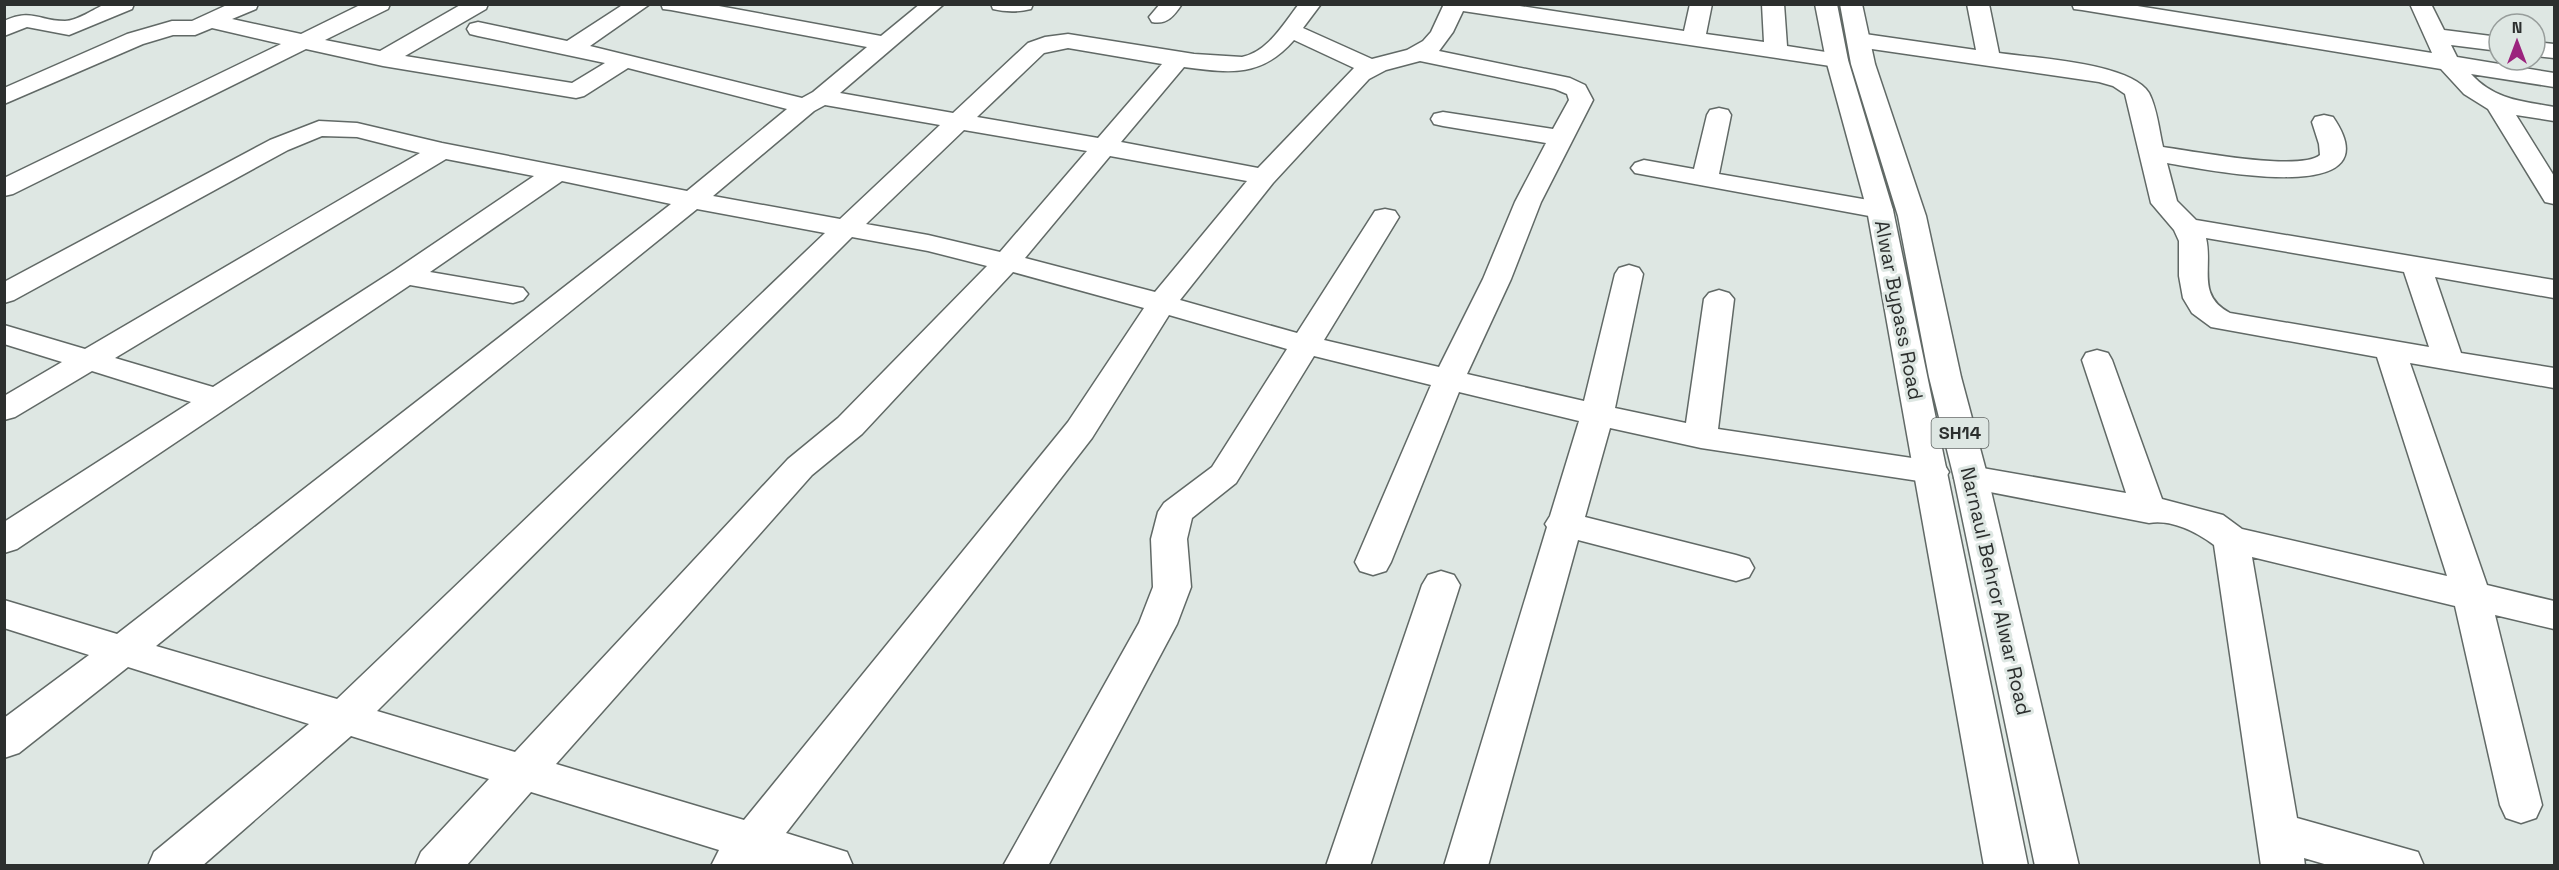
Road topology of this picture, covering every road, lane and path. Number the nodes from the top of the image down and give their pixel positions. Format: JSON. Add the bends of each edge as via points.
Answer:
{"nodes":[{"id":1,"x":124,"y":4,"type":"edge"},
{"id":2,"x":248,"y":4,"type":"edge"},
{"id":3,"x":380,"y":4,"type":"edge"},
{"id":4,"x":478,"y":4,"type":"edge"},
{"id":5,"x":640,"y":4,"type":"edge"},
{"id":6,"x":671,"y":4,"type":"edge"},
{"id":7,"x":934,"y":4,"type":"edge"},
{"id":8,"x":1001,"y":4,"type":"edge"},
{"id":9,"x":1023,"y":4,"type":"edge"},
{"id":10,"x":1311,"y":4,"type":"edge"},
{"id":11,"x":1455,"y":4,"type":"edge"},
{"id":12,"x":1460,"y":4,"type":"edge"},
{"id":13,"x":1701,"y":4,"type":"edge"},
{"id":14,"x":1773,"y":4,"type":"edge"},
{"id":15,"x":1826,"y":4,"type":"edge"},
{"id":16,"x":1851,"y":4,"type":"edge"},
{"id":17,"x":1978,"y":4,"type":"edge"},
{"id":18,"x":2082,"y":4,"type":"edge"},
{"id":19,"x":2420,"y":4,"type":"edge"},
{"id":20,"x":1550,"y":11,"type":"edge"},
{"id":21,"x":210,"y":21,"type":"junction"},
{"id":22,"x":478,"y":28,"type":"dead end"},
{"id":23,"x":4,"y":29,"type":"edge"},
{"id":24,"x":1289,"y":30,"type":"junction"},
{"id":25,"x":2434,"y":36,"type":"junction"},
{"id":26,"x":1693,"y":40,"type":"junction"},
{"id":27,"x":305,"y":43,"type":"junction"},
{"id":28,"x":2487,"y":43,"type":"edge"},
{"id":29,"x":885,"y":44,"type":"junction"},
{"id":30,"x":571,"y":48,"type":"junction"},
{"id":31,"x":1847,"y":50,"type":"junction"},
{"id":32,"x":1776,"y":52,"type":"junction"},
{"id":33,"x":1419,"y":54,"type":"junction"},
{"id":34,"x":1179,"y":58,"type":"junction"},
{"id":35,"x":1989,"y":58,"type":"junction"},
{"id":36,"x":382,"y":59,"type":"junction"},
{"id":37,"x":625,"y":60,"type":"junction"},
{"id":38,"x":2448,"y":63,"type":"junction"},
{"id":39,"x":1370,"y":67,"type":"junction"},
{"id":40,"x":2554,"y":80,"type":"edge"},
{"id":41,"x":4,"y":97,"type":"edge"},
{"id":42,"x":813,"y":101,"type":"junction"},
{"id":43,"x":2497,"y":104,"type":"junction"},
{"id":44,"x":2554,"y":114,"type":"edge"},
{"id":45,"x":1719,"y":115,"type":"dead end"},
{"id":46,"x":1443,"y":119,"type":"dead end"},
{"id":47,"x":958,"y":121,"type":"junction"},
{"id":48,"x":2324,"y":122,"type":"dead end"},
{"id":49,"x":1562,"y":138,"type":"junction"},
{"id":50,"x":1105,"y":147,"type":"junction"},
{"id":51,"x":442,"y":151,"type":"junction"},
{"id":52,"x":2153,"y":153,"type":"junction"},
{"id":53,"x":1644,"y":168,"type":"dead end"},
{"id":54,"x":557,"y":172,"type":"junction"},
{"id":55,"x":1264,"y":177,"type":"junction"},
{"id":56,"x":1705,"y":179,"type":"junction"},
{"id":57,"x":4,"y":188,"type":"edge"},
{"id":58,"x":2554,"y":196,"type":"edge"},
{"id":59,"x":692,"y":200,"type":"junction"},
{"id":60,"x":1880,"y":210,"type":"junction"},
{"id":61,"x":1384,"y":217,"type":"dead end"},
{"id":62,"x":847,"y":227,"type":"junction"},
{"id":63,"x":2187,"y":227,"type":"junction"},
{"id":64,"x":1008,"y":261,"type":"junction"},
{"id":65,"x":2416,"y":265,"type":"junction"},
{"id":66,"x":1629,"y":274,"type":"dead end"},
{"id":67,"x":405,"y":276,"type":"junction"},
{"id":68,"x":2554,"y":289,"type":"edge"},
{"id":69,"x":4,"y":294,"type":"edge"},
{"id":70,"x":513,"y":294,"type":"dead end"},
{"id":71,"x":1719,"y":299,"type":"dead end"},
{"id":72,"x":1161,"y":304,"type":"junction"},
{"id":73,"x":4,"y":334,"type":"edge"},
{"id":74,"x":1306,"y":345,"type":"junction"},
{"id":75,"x":2390,"y":350,"type":"junction"},
{"id":76,"x":90,"y":360,"type":"junction"},
{"id":77,"x":2097,"y":360,"type":"dead end"},
{"id":78,"x":2450,"y":361,"type":"junction"},
{"id":79,"x":2554,"y":378,"type":"edge"},
{"id":80,"x":1448,"y":381,"type":"junction"},
{"id":81,"x":217,"y":399,"type":"junction"},
{"id":82,"x":4,"y":410,"type":"edge"},
{"id":83,"x":1597,"y":415,"type":"junction"},
{"id":84,"x":1701,"y":437,"type":"junction"},
{"id":85,"x":1932,"y":472,"type":"junction"},
{"id":86,"x":1971,"y":478,"type":"junction"},
{"id":87,"x":2149,"y":511,"type":"junction"},
{"id":88,"x":1563,"y":524,"type":"junction"},
{"id":89,"x":2231,"y":539,"type":"junction"},
{"id":90,"x":4,"y":540,"type":"edge"},
{"id":91,"x":1373,"y":562,"type":"dead end"},
{"id":92,"x":1736,"y":567,"type":"dead end"},
{"id":93,"x":1441,"y":585,"type":"dead end"},
{"id":94,"x":2472,"y":597,"type":"junction"},
{"id":95,"x":4,"y":614,"type":"edge"},
{"id":96,"x":2554,"y":615,"type":"edge"},
{"id":97,"x":122,"y":651,"type":"junction"},
{"id":98,"x":343,"y":719,"type":"junction"},
{"id":99,"x":4,"y":741,"type":"edge"},
{"id":100,"x":523,"y":771,"type":"junction"},
{"id":101,"x":2521,"y":805,"type":"dead end"},
{"id":102,"x":2280,"y":848,"type":"edge"},
{"id":103,"x":742,"y":853,"type":"edge"},
{"id":104,"x":170,"y":866,"type":"edge"},
{"id":105,"x":437,"y":866,"type":"edge"},
{"id":106,"x":831,"y":866,"type":"edge"},
{"id":107,"x":1025,"y":866,"type":"edge"},
{"id":108,"x":1348,"y":866,"type":"edge"},
{"id":109,"x":1466,"y":866,"type":"edge"},
{"id":110,"x":2006,"y":866,"type":"edge"},
{"id":111,"x":2057,"y":866,"type":"edge"},
{"id":112,"x":2403,"y":866,"type":"edge"}],
"edges":[{"from":1,"to":23,"type":"street","via":[[69,28],[24,20]]},
{"from":2,"to":21,"type":"street"},
{"from":3,"to":27,"type":"street"},
{"from":4,"to":36,"type":"street"},
{"from":5,"to":30,"type":"street"},
{"from":6,"to":29,"type":"street"},
{"from":7,"to":29,"type":"street"},
{"from":8,"to":9,"type":"street"},
{"from":10,"to":24,"type":"street"},
{"from":11,"to":33,"type":"street","via":[[1440,35]]},
{"from":12,"to":20,"type":"street"},
{"from":13,"to":26,"type":"street"},
{"from":14,"to":32,"type":"street"},
{"from":15,"to":31,"type":"street","name":"Alwar Bypass Road","number":"SH14"},
{"from":16,"to":31,"type":"street","name":"Narnaul Behror Alwar Road","number":"SH14"},
{"from":17,"to":35,"type":"street"},
{"from":18,"to":38,"type":"street"},
{"from":19,"to":25,"type":"street"},
{"from":20,"to":26,"type":"street"},
{"from":21,"to":27,"type":"street"},
{"from":21,"to":41,"type":"street","via":[[195,28],[172,28],[135,39]]},
{"from":22,"to":30,"type":"street"},
{"from":24,"to":34,"type":"street","via":[[1264,55],[1248,63]]},
{"from":24,"to":39,"type":"street"},
{"from":25,"to":28,"type":"street"},
{"from":25,"to":38,"type":"street"},
{"from":26,"to":32,"type":"street"},
{"from":27,"to":36,"type":"street"},
{"from":27,"to":57,"type":"street"},
{"from":29,"to":42,"type":"street"},
{"from":30,"to":37,"type":"street"},
{"from":31,"to":32,"type":"street"},
{"from":31,"to":35,"type":"street"},
{"from":31,"to":60,"type":"street","name":"Alwar Bypass Road","number":"SH14"},
{"from":31,"to":86,"type":"street","name":"Narnaul Behror Alwar Road","number":"SH14","via":[[1863,64],[1912,216],[1945,377]]},
{"from":33,"to":39,"type":"street"},
{"from":33,"to":49,"type":"street","via":[[1571,87],[1581,94],[1581,100]]},
{"from":34,"to":47,"type":"street","via":[[1068,41],[1045,44],[1024,57]]},
{"from":34,"to":50,"type":"street"},
{"from":35,"to":52,"type":"street","via":[[2126,82],[2138,95]]},
{"from":36,"to":37,"type":"street","via":[[576,91]]},
{"from":37,"to":42,"type":"street"},
{"from":38,"to":40,"type":"street"},
{"from":38,"to":43,"type":"street","via":[[2472,89]]},
{"from":39,"to":55,"type":"street"},
{"from":42,"to":47,"type":"street"},
{"from":42,"to":59,"type":"street"},
{"from":43,"to":44,"type":"street"},
{"from":43,"to":58,"type":"street"},
{"from":45,"to":56,"type":"street"},
{"from":46,"to":49,"type":"street"},
{"from":47,"to":50,"type":"street"},
{"from":47,"to":62,"type":"street"},
{"from":48,"to":52,"type":"street","via":[[2332,158],[2328,164],[2315,168],[2271,169]]},
{"from":49,"to":80,"type":"street","via":[[1536,185]]},
{"from":50,"to":55,"type":"street"},
{"from":50,"to":64,"type":"street"},
{"from":51,"to":54,"type":"street"},
{"from":51,"to":69,"type":"street","via":[[357,130],[319,128],[279,145]]},
{"from":51,"to":76,"type":"street"},
{"from":52,"to":63,"type":"street","via":[[2164,203]]},
{"from":53,"to":56,"type":"street"},
{"from":54,"to":59,"type":"street"},
{"from":54,"to":67,"type":"street"},
{"from":55,"to":72,"type":"street"},
{"from":56,"to":60,"type":"street"},
{"from":59,"to":62,"type":"street"},
{"from":59,"to":97,"type":"street"},
{"from":60,"to":85,"type":"street","name":"Alwar Bypass Road","number":"SH14"},
{"from":61,"to":74,"type":"street"},
{"from":62,"to":64,"type":"street"},
{"from":62,"to":98,"type":"street"},
{"from":63,"to":65,"type":"street"},
{"from":63,"to":75,"type":"street","via":[[2193,241],[2196,296],[2210,316]]},
{"from":64,"to":72,"type":"street"},
{"from":64,"to":100,"type":"street","via":[[850,426],[800,467]]},
{"from":65,"to":68,"type":"street"},
{"from":65,"to":78,"type":"street"},
{"from":66,"to":83,"type":"street"},
{"from":67,"to":70,"type":"street"},
{"from":67,"to":81,"type":"street"},
{"from":71,"to":84,"type":"street"},
{"from":72,"to":74,"type":"street"},
{"from":72,"to":103,"type":"street","via":[[1080,430]]},
{"from":73,"to":76,"type":"street"},
{"from":74,"to":80,"type":"street"},
{"from":74,"to":107,"type":"street","via":[[1224,475],[1176,512],[1169,539],[1172,587],[1158,624]]},
{"from":75,"to":78,"type":"street"},
{"from":75,"to":94,"type":"street"},
{"from":76,"to":81,"type":"street"},
{"from":76,"to":82,"type":"street"},
{"from":77,"to":87,"type":"street"},
{"from":78,"to":79,"type":"street"},
{"from":80,"to":83,"type":"street"},
{"from":80,"to":91,"type":"street"},
{"from":81,"to":90,"type":"street"},
{"from":83,"to":84,"type":"street"},
{"from":83,"to":88,"type":"street"},
{"from":84,"to":85,"type":"street"},
{"from":85,"to":110,"type":"street","name":"Alwar Bypass Road","number":"SH14"},
{"from":86,"to":87,"type":"street"},
{"from":86,"to":111,"type":"street","name":"Narnaul Behror Alwar Road","number":"SH14"},
{"from":87,"to":89,"type":"street","via":[[2210,524]]},
{"from":88,"to":92,"type":"street"},
{"from":88,"to":109,"type":"street"},
{"from":89,"to":94,"type":"street"},
{"from":89,"to":102,"type":"street"},
{"from":93,"to":108,"type":"street"},
{"from":94,"to":96,"type":"street"},
{"from":94,"to":101,"type":"street"},
{"from":95,"to":97,"type":"street"},
{"from":97,"to":98,"type":"street"},
{"from":97,"to":99,"type":"street"},
{"from":98,"to":100,"type":"street"},
{"from":98,"to":104,"type":"street"},
{"from":100,"to":103,"type":"street"},
{"from":100,"to":105,"type":"street"},
{"from":102,"to":112,"type":"street"},
{"from":103,"to":106,"type":"street"}]}
